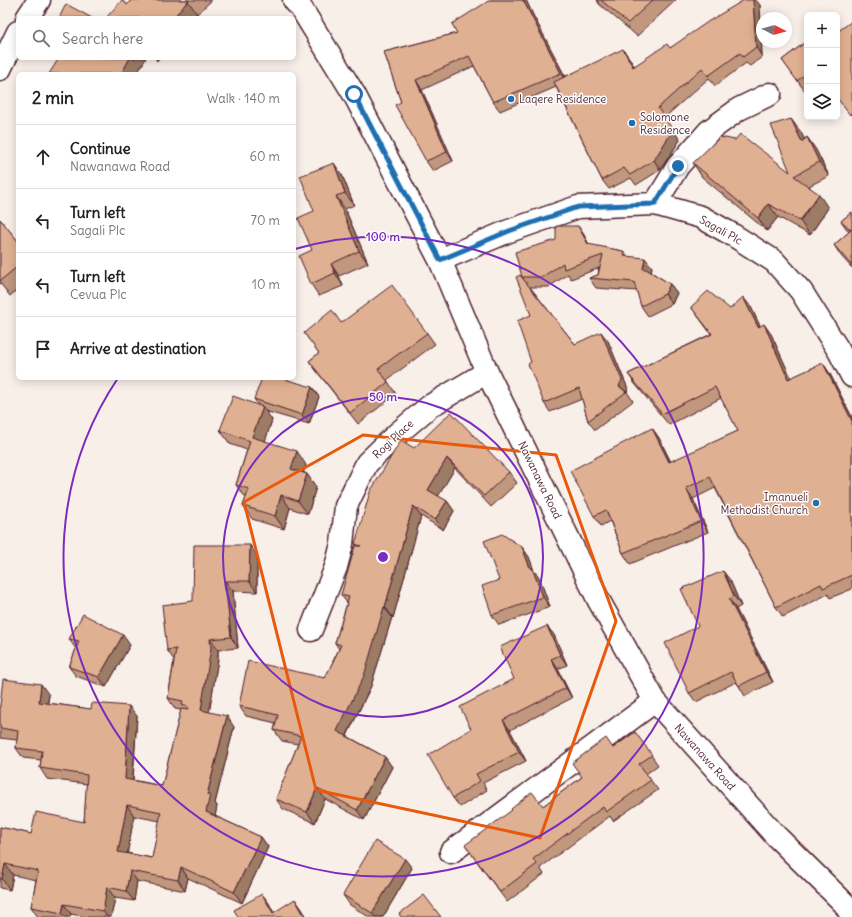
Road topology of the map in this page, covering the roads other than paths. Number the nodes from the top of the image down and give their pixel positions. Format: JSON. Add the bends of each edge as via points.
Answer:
{"nodes":[{"id":1,"x":39,"y":0,"type":"edge"},
{"id":2,"x":294,"y":0,"type":"edge"},
{"id":3,"x":28,"y":16,"type":"edge"},
{"id":4,"x":16,"y":36,"type":"edge"},
{"id":5,"x":0,"y":69,"type":"edge"},
{"id":6,"x":770,"y":94,"type":"dead end"},
{"id":7,"x":655,"y":204,"type":"junction"},
{"id":8,"x":440,"y":260,"type":"junction"},
{"id":9,"x":487,"y":372,"type":"junction"},
{"id":10,"x":852,"y":376,"type":"edge"},
{"id":11,"x":312,"y":630,"type":"dead end"},
{"id":12,"x":655,"y":701,"type":"junction"},
{"id":13,"x":451,"y":852,"type":"dead end"},
{"id":14,"x":852,"y":916,"type":"edge"}],
"edges":[{"from":1,"to":3,"type":"street"},
{"from":2,"to":8,"type":"street","name":"Nawanawa Road","via":[[354,94]]},
{"from":4,"to":5,"type":"street"},
{"from":6,"to":7,"type":"street","via":[[739,109],[709,131],[678,166]]},
{"from":7,"to":8,"type":"street","name":"Sagali Plc","via":[[578,207],[509,231]]},
{"from":7,"to":10,"type":"street","name":"Sagali Plc","via":[[701,217],[774,261],[801,291]]},
{"from":8,"to":9,"type":"street","name":"Nawanawa Road"},
{"from":9,"to":11,"type":"street","name":"Rogi Place","via":[[430,406],[367,463],[346,506],[342,544],[336,567]]},
{"from":9,"to":12,"type":"street","name":"Nawanawa Road","via":[[599,601]]},
{"from":12,"to":13,"type":"street"},
{"from":12,"to":14,"type":"street","name":"Nawanawa Road","via":[[774,835],[844,903]]}]}
